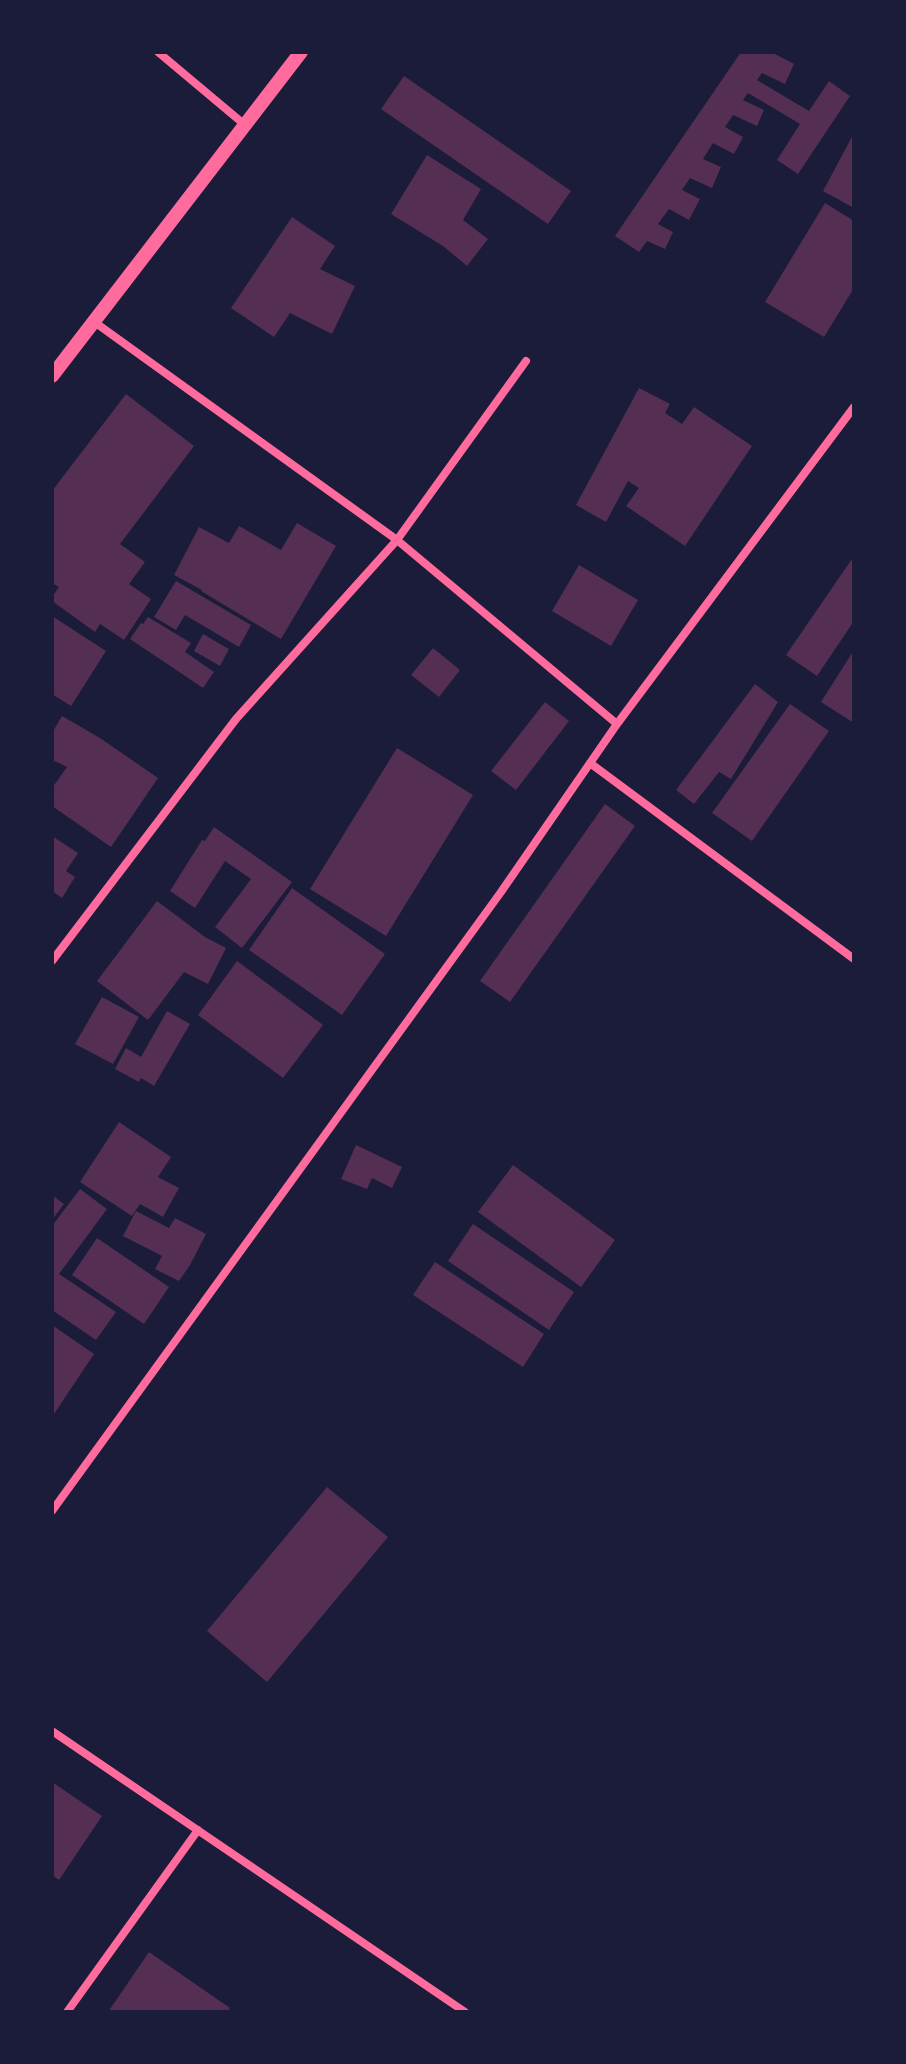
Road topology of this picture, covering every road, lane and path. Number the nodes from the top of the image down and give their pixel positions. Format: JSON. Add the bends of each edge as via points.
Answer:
{"nodes":[{"id":1,"x":158,"y":52,"type":"edge"},
{"id":2,"x":301,"y":52,"type":"edge"},
{"id":3,"x":245,"y":125,"type":"junction"},
{"id":4,"x":93,"y":321,"type":"junction"},
{"id":5,"x":526,"y":361,"type":"dead end"},
{"id":6,"x":52,"y":376,"type":"edge"},
{"id":7,"x":854,"y":407,"type":"edge"},
{"id":8,"x":397,"y":540,"type":"junction"},
{"id":9,"x":617,"y":724,"type":"junction"},
{"id":10,"x":590,"y":763,"type":"junction"},
{"id":11,"x":854,"y":959,"type":"edge"},
{"id":12,"x":52,"y":961,"type":"edge"},
{"id":13,"x":52,"y":1511,"type":"edge"},
{"id":14,"x":52,"y":1731,"type":"edge"},
{"id":15,"x":198,"y":1830,"type":"junction"},
{"id":16,"x":454,"y":2009,"type":"edge"},
{"id":17,"x":67,"y":2012,"type":"edge"},
{"id":18,"x":465,"y":2012,"type":"edge"}],
"edges":[{"from":1,"to":3,"type":"street"},
{"from":2,"to":3,"type":"street"},
{"from":3,"to":4,"type":"street"},
{"from":4,"to":6,"type":"street"},
{"from":4,"to":8,"type":"street"},
{"from":5,"to":8,"type":"street"},
{"from":7,"to":9,"type":"street"},
{"from":8,"to":9,"type":"street"},
{"from":8,"to":12,"type":"street","via":[[236,719]]},
{"from":9,"to":10,"type":"street"},
{"from":10,"to":11,"type":"street"},
{"from":10,"to":13,"type":"street"},
{"from":14,"to":15,"type":"street"},
{"from":15,"to":16,"type":"street"},
{"from":15,"to":17,"type":"street"},
{"from":16,"to":18,"type":"street"}]}
